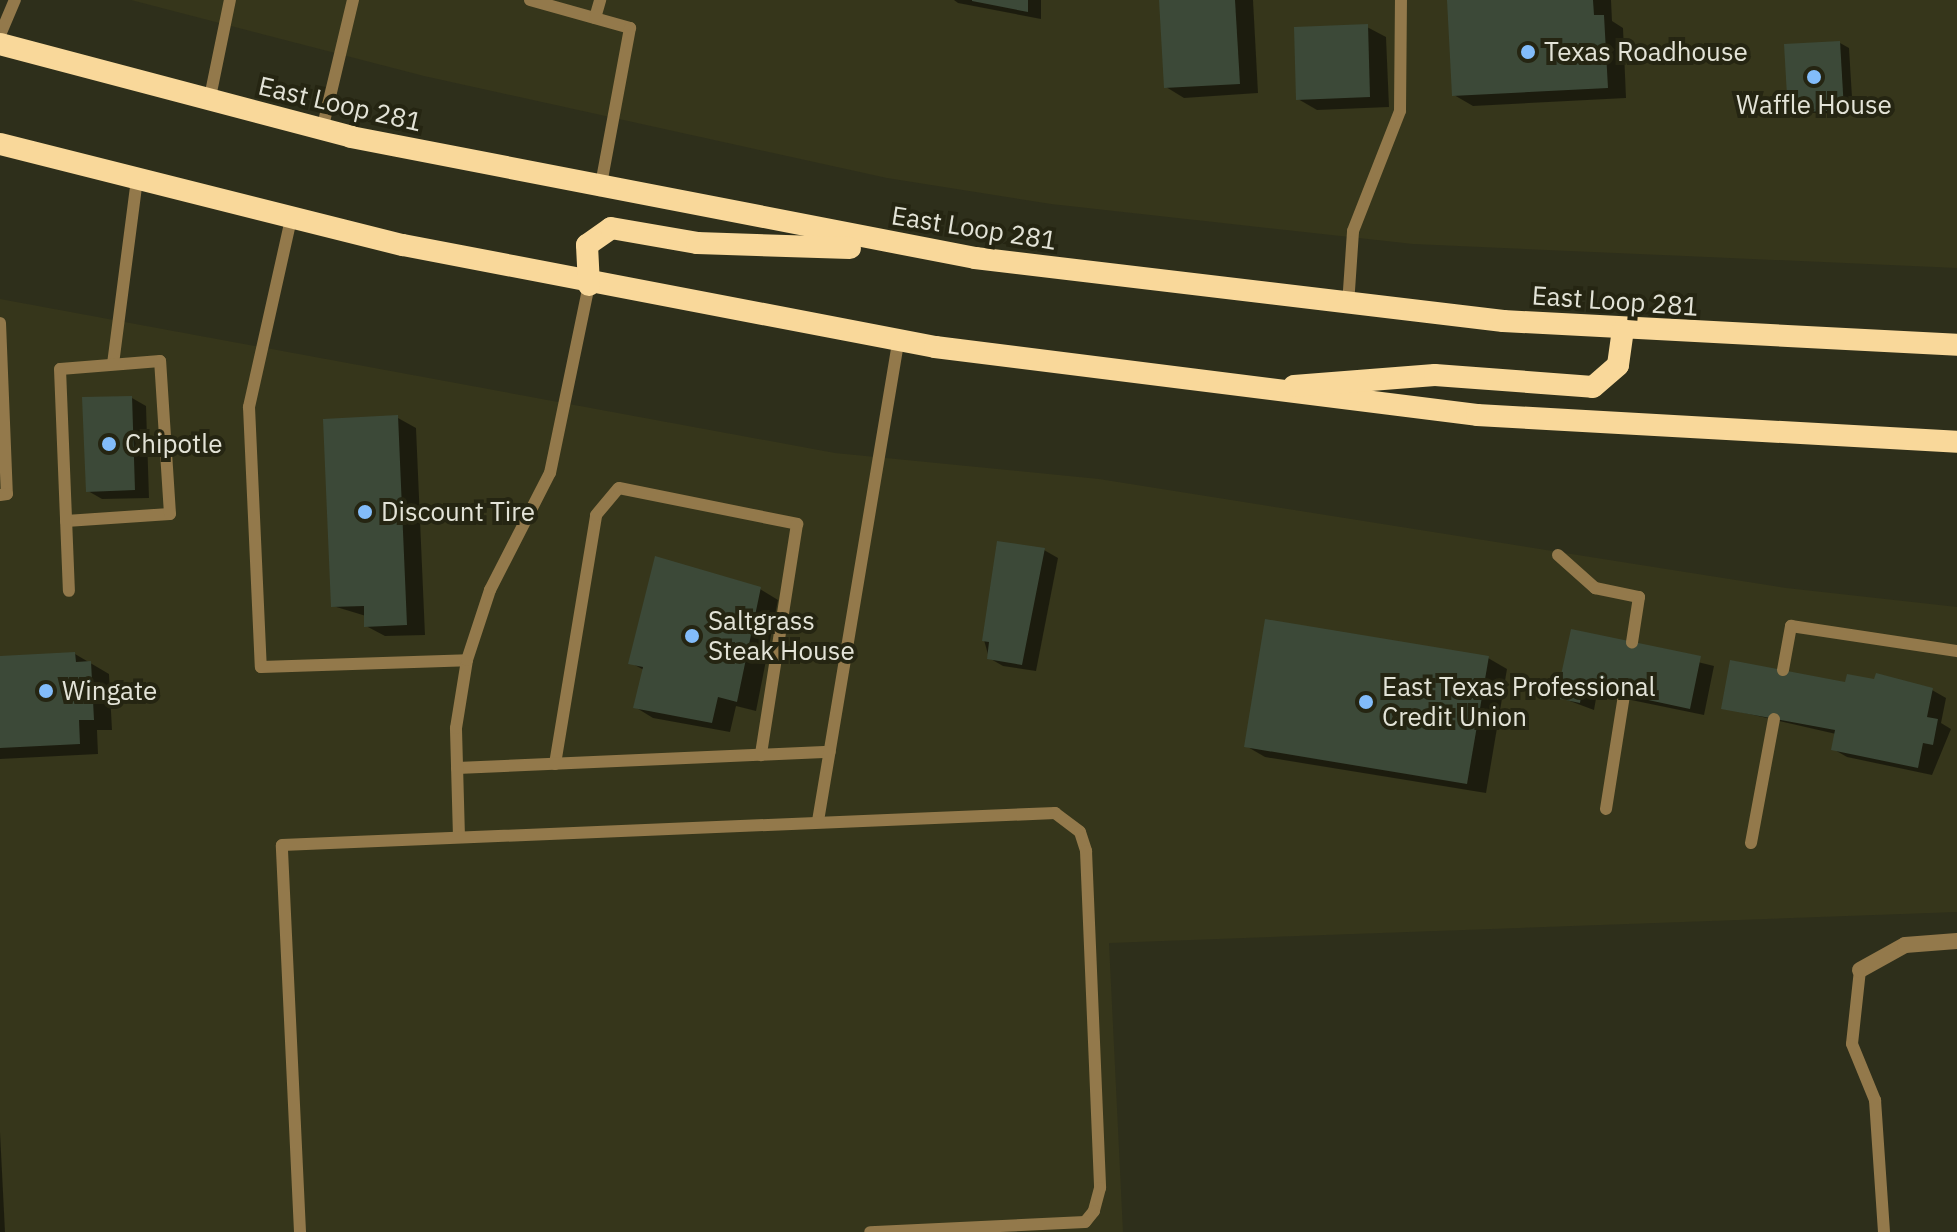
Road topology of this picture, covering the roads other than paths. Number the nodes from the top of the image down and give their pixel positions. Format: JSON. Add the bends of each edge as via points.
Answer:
{"nodes":[{"id":1,"x":15,"y":0,"type":"edge"},
{"id":2,"x":230,"y":0,"type":"edge"},
{"id":3,"x":353,"y":0,"type":"edge"},
{"id":4,"x":530,"y":0,"type":"edge"},
{"id":5,"x":600,"y":0,"type":"edge"},
{"id":6,"x":1401,"y":0,"type":"edge"},
{"id":7,"x":595,"y":18,"type":"junction"},
{"id":8,"x":0,"y":35,"type":"edge"},
{"id":9,"x":0,"y":44,"type":"edge"},
{"id":10,"x":209,"y":102,"type":"junction"},
{"id":11,"x":322,"y":130,"type":"junction"},
{"id":12,"x":0,"y":144,"type":"edge"},
{"id":13,"x":137,"y":180,"type":"junction"},
{"id":14,"x":600,"y":190,"type":"junction"},
{"id":15,"x":291,"y":219,"type":"junction"},
{"id":16,"x":927,"y":250,"type":"junction"},
{"id":17,"x":589,"y":285,"type":"junction"},
{"id":18,"x":1348,"y":305,"type":"junction"},
{"id":19,"x":0,"y":323,"type":"edge"},
{"id":20,"x":1623,"y":330,"type":"junction"},
{"id":21,"x":898,"y":341,"type":"junction"},
{"id":22,"x":1957,"y":345,"type":"edge"},
{"id":23,"x":113,"y":364,"type":"junction"},
{"id":24,"x":1237,"y":390,"type":"junction"},
{"id":25,"x":1957,"y":442,"type":"edge"},
{"id":26,"x":0,"y":495,"type":"edge"},
{"id":27,"x":66,"y":521,"type":"junction"},
{"id":28,"x":1558,"y":555,"type":"dead end"},
{"id":29,"x":69,"y":591,"type":"dead end"},
{"id":30,"x":1632,"y":642,"type":"dead end"},
{"id":31,"x":1957,"y":651,"type":"edge"},
{"id":32,"x":467,"y":660,"type":"junction"},
{"id":33,"x":1783,"y":670,"type":"dead end"},
{"id":34,"x":1624,"y":695,"type":"dead end"},
{"id":35,"x":1774,"y":719,"type":"dead end"},
{"id":36,"x":830,"y":752,"type":"junction"},
{"id":37,"x":761,"y":755,"type":"junction"},
{"id":38,"x":555,"y":764,"type":"junction"},
{"id":39,"x":457,"y":768,"type":"junction"},
{"id":40,"x":1606,"y":809,"type":"dead end"},
{"id":41,"x":818,"y":821,"type":"junction"},
{"id":42,"x":459,"y":837,"type":"junction"},
{"id":43,"x":1751,"y":843,"type":"dead end"},
{"id":44,"x":1957,"y":941,"type":"edge"},
{"id":45,"x":1860,"y":970,"type":"joint"},
{"id":46,"x":300,"y":1232,"type":"edge"},
{"id":47,"x":870,"y":1232,"type":"edge"},
{"id":48,"x":1884,"y":1232,"type":"edge"}],
"edges":[{"from":1,"to":8,"type":"lane"},
{"from":2,"to":10,"type":"lane"},
{"from":3,"to":11,"type":"lane"},
{"from":4,"to":7,"type":"lane"},
{"from":5,"to":7,"type":"lane"},
{"from":6,"to":18,"type":"lane","via":[[1400,111],[1353,231]]},
{"from":7,"to":14,"type":"lane","via":[[630,28]]},
{"from":9,"to":10,"type":"highway","name":"East Loop 281"},
{"from":10,"to":11,"type":"highway","name":"East Loop 281"},
{"from":11,"to":14,"type":"highway","name":"East Loop 281"},
{"from":12,"to":13,"type":"highway"},
{"from":13,"to":15,"type":"highway"},
{"from":13,"to":23,"type":"lane"},
{"from":14,"to":16,"type":"highway","name":"East Loop 281"},
{"from":15,"to":17,"type":"highway"},
{"from":15,"to":32,"type":"lane","via":[[249,407],[261,667]]},
{"from":16,"to":17,"type":"highway","via":[[697,243],[611,228],[587,245]]},
{"from":16,"to":18,"type":"highway","name":"East Loop 281"},
{"from":17,"to":21,"type":"highway"},
{"from":17,"to":32,"type":"lane","via":[[550,473],[490,590]]},
{"from":18,"to":20,"type":"highway","name":"East Loop 281"},
{"from":19,"to":26,"type":"lane","via":[[7,494]]},
{"from":20,"to":22,"type":"highway","name":"East Loop 281"},
{"from":20,"to":24,"type":"highway","via":[[1618,365],[1593,387],[1435,375]]},
{"from":21,"to":24,"type":"highway"},
{"from":21,"to":36,"type":"lane"},
{"from":23,"to":27,"type":"lane","via":[[60,369]]},
{"from":23,"to":27,"type":"lane","via":[[160,361],[170,514]]},
{"from":24,"to":25,"type":"highway","via":[[1707,432]]},
{"from":27,"to":29,"type":"lane"},
{"from":28,"to":30,"type":"lane","via":[[1595,588],[1639,597]]},
{"from":31,"to":33,"type":"lane","via":[[1791,626]]},
{"from":32,"to":39,"type":"lane"},
{"from":34,"to":40,"type":"lane"},
{"from":35,"to":43,"type":"lane"},
{"from":36,"to":37,"type":"lane"},
{"from":36,"to":41,"type":"lane"},
{"from":37,"to":38,"type":"lane"},
{"from":37,"to":38,"type":"lane","via":[[797,524],[619,488],[596,515]]},
{"from":38,"to":39,"type":"lane"},
{"from":39,"to":42,"type":"lane"},
{"from":41,"to":42,"type":"lane"},
{"from":41,"to":47,"type":"lane","via":[[1044,812],[1073,825],[1086,851],[1100,1188],[1094,1211],[1085,1222]]},
{"from":42,"to":46,"type":"lane","via":[[282,845]]},
{"from":44,"to":45,"type":"street","via":[[1905,945]]},
{"from":45,"to":48,"type":"lane","via":[[1852,1044],[1875,1100]]}]}
